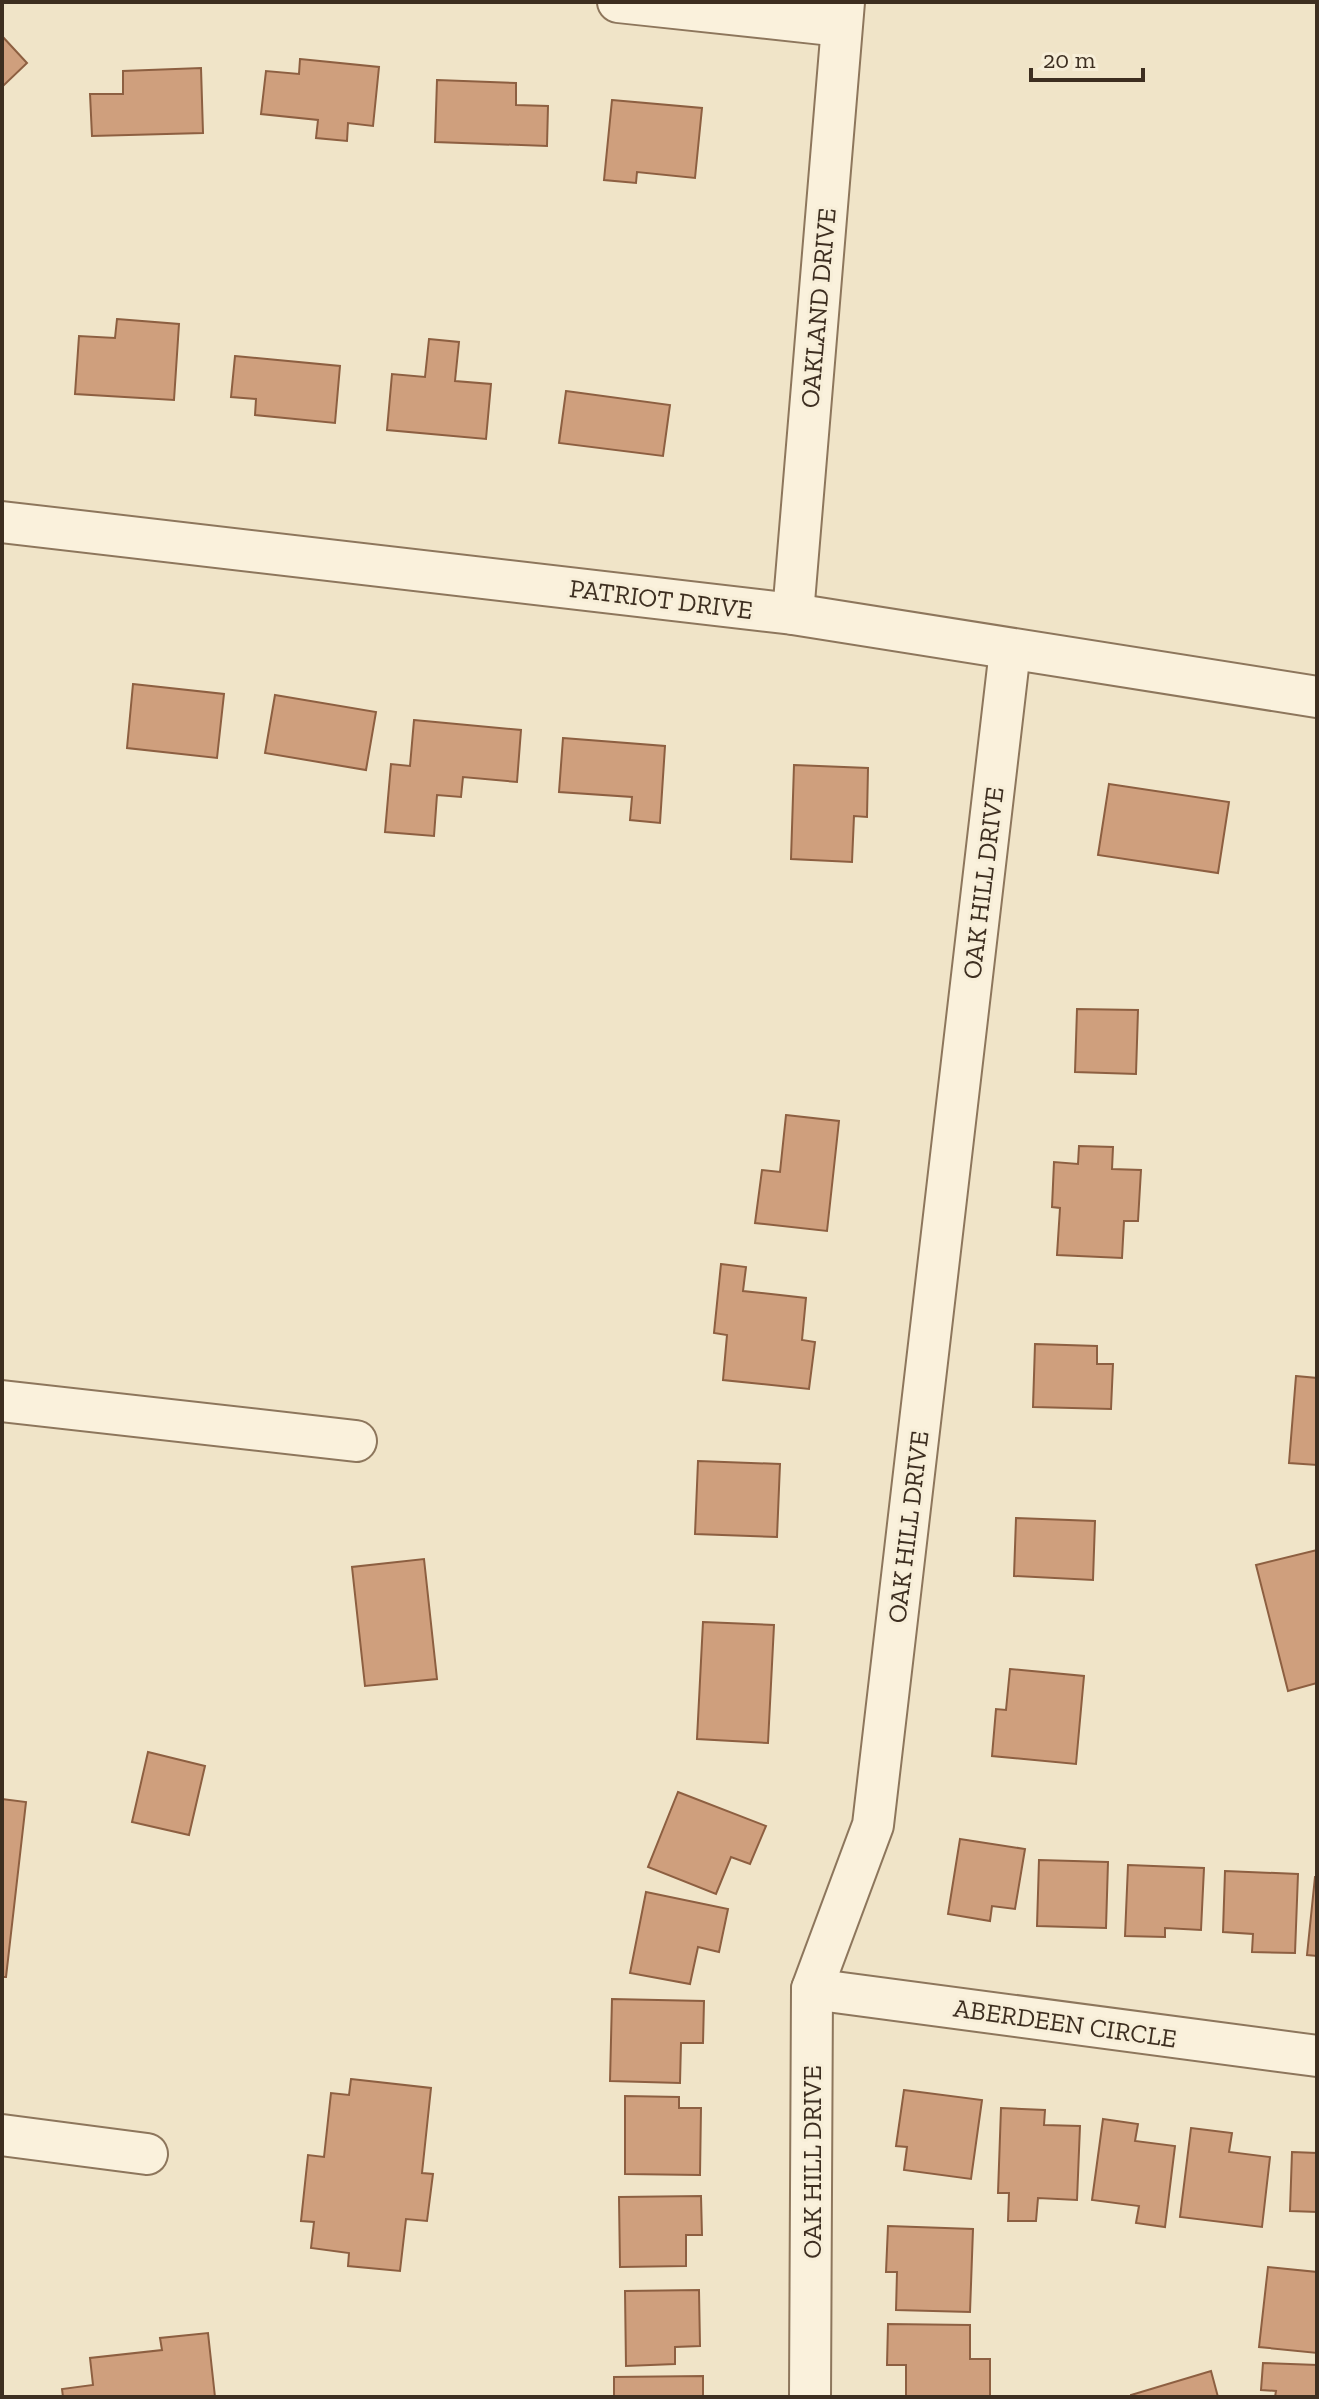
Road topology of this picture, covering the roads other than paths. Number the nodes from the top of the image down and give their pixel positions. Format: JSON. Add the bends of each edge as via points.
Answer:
{"nodes":[{"id":1,"x":618,"y":2,"type":"edge"},
{"id":2,"x":843,"y":14,"type":"edge"},
{"id":3,"x":2,"y":522,"type":"edge"},
{"id":4,"x":793,"y":614,"type":"junction"},
{"id":5,"x":1010,"y":650,"type":"junction"},
{"id":6,"x":1317,"y":697,"type":"edge"},
{"id":7,"x":2,"y":1401,"type":"edge"},
{"id":8,"x":356,"y":1441,"type":"dead end"},
{"id":9,"x":812,"y":1989,"type":"junction"},
{"id":10,"x":1317,"y":2056,"type":"edge"},
{"id":11,"x":2,"y":2135,"type":"edge"},
{"id":12,"x":147,"y":2154,"type":"dead end"},
{"id":13,"x":810,"y":2397,"type":"edge"}],
"edges":[{"from":1,"to":2,"type":"street"},
{"from":2,"to":4,"type":"street","name":"OAKLAND DRIVE"},
{"from":3,"to":4,"type":"street","name":"PATRIOT DRIVE"},
{"from":4,"to":5,"type":"street","name":"PATRIOT DRIVE"},
{"from":5,"to":6,"type":"street","name":"PATRIOT DRIVE"},
{"from":5,"to":9,"type":"street","name":"OAK HILL DRIVE","via":[[873,1825]]},
{"from":7,"to":8,"type":"street"},
{"from":9,"to":10,"type":"street","name":"ABERDEEN CIRCLE"},
{"from":9,"to":13,"type":"street","name":"OAK HILL DRIVE"},
{"from":11,"to":12,"type":"street"}]}
